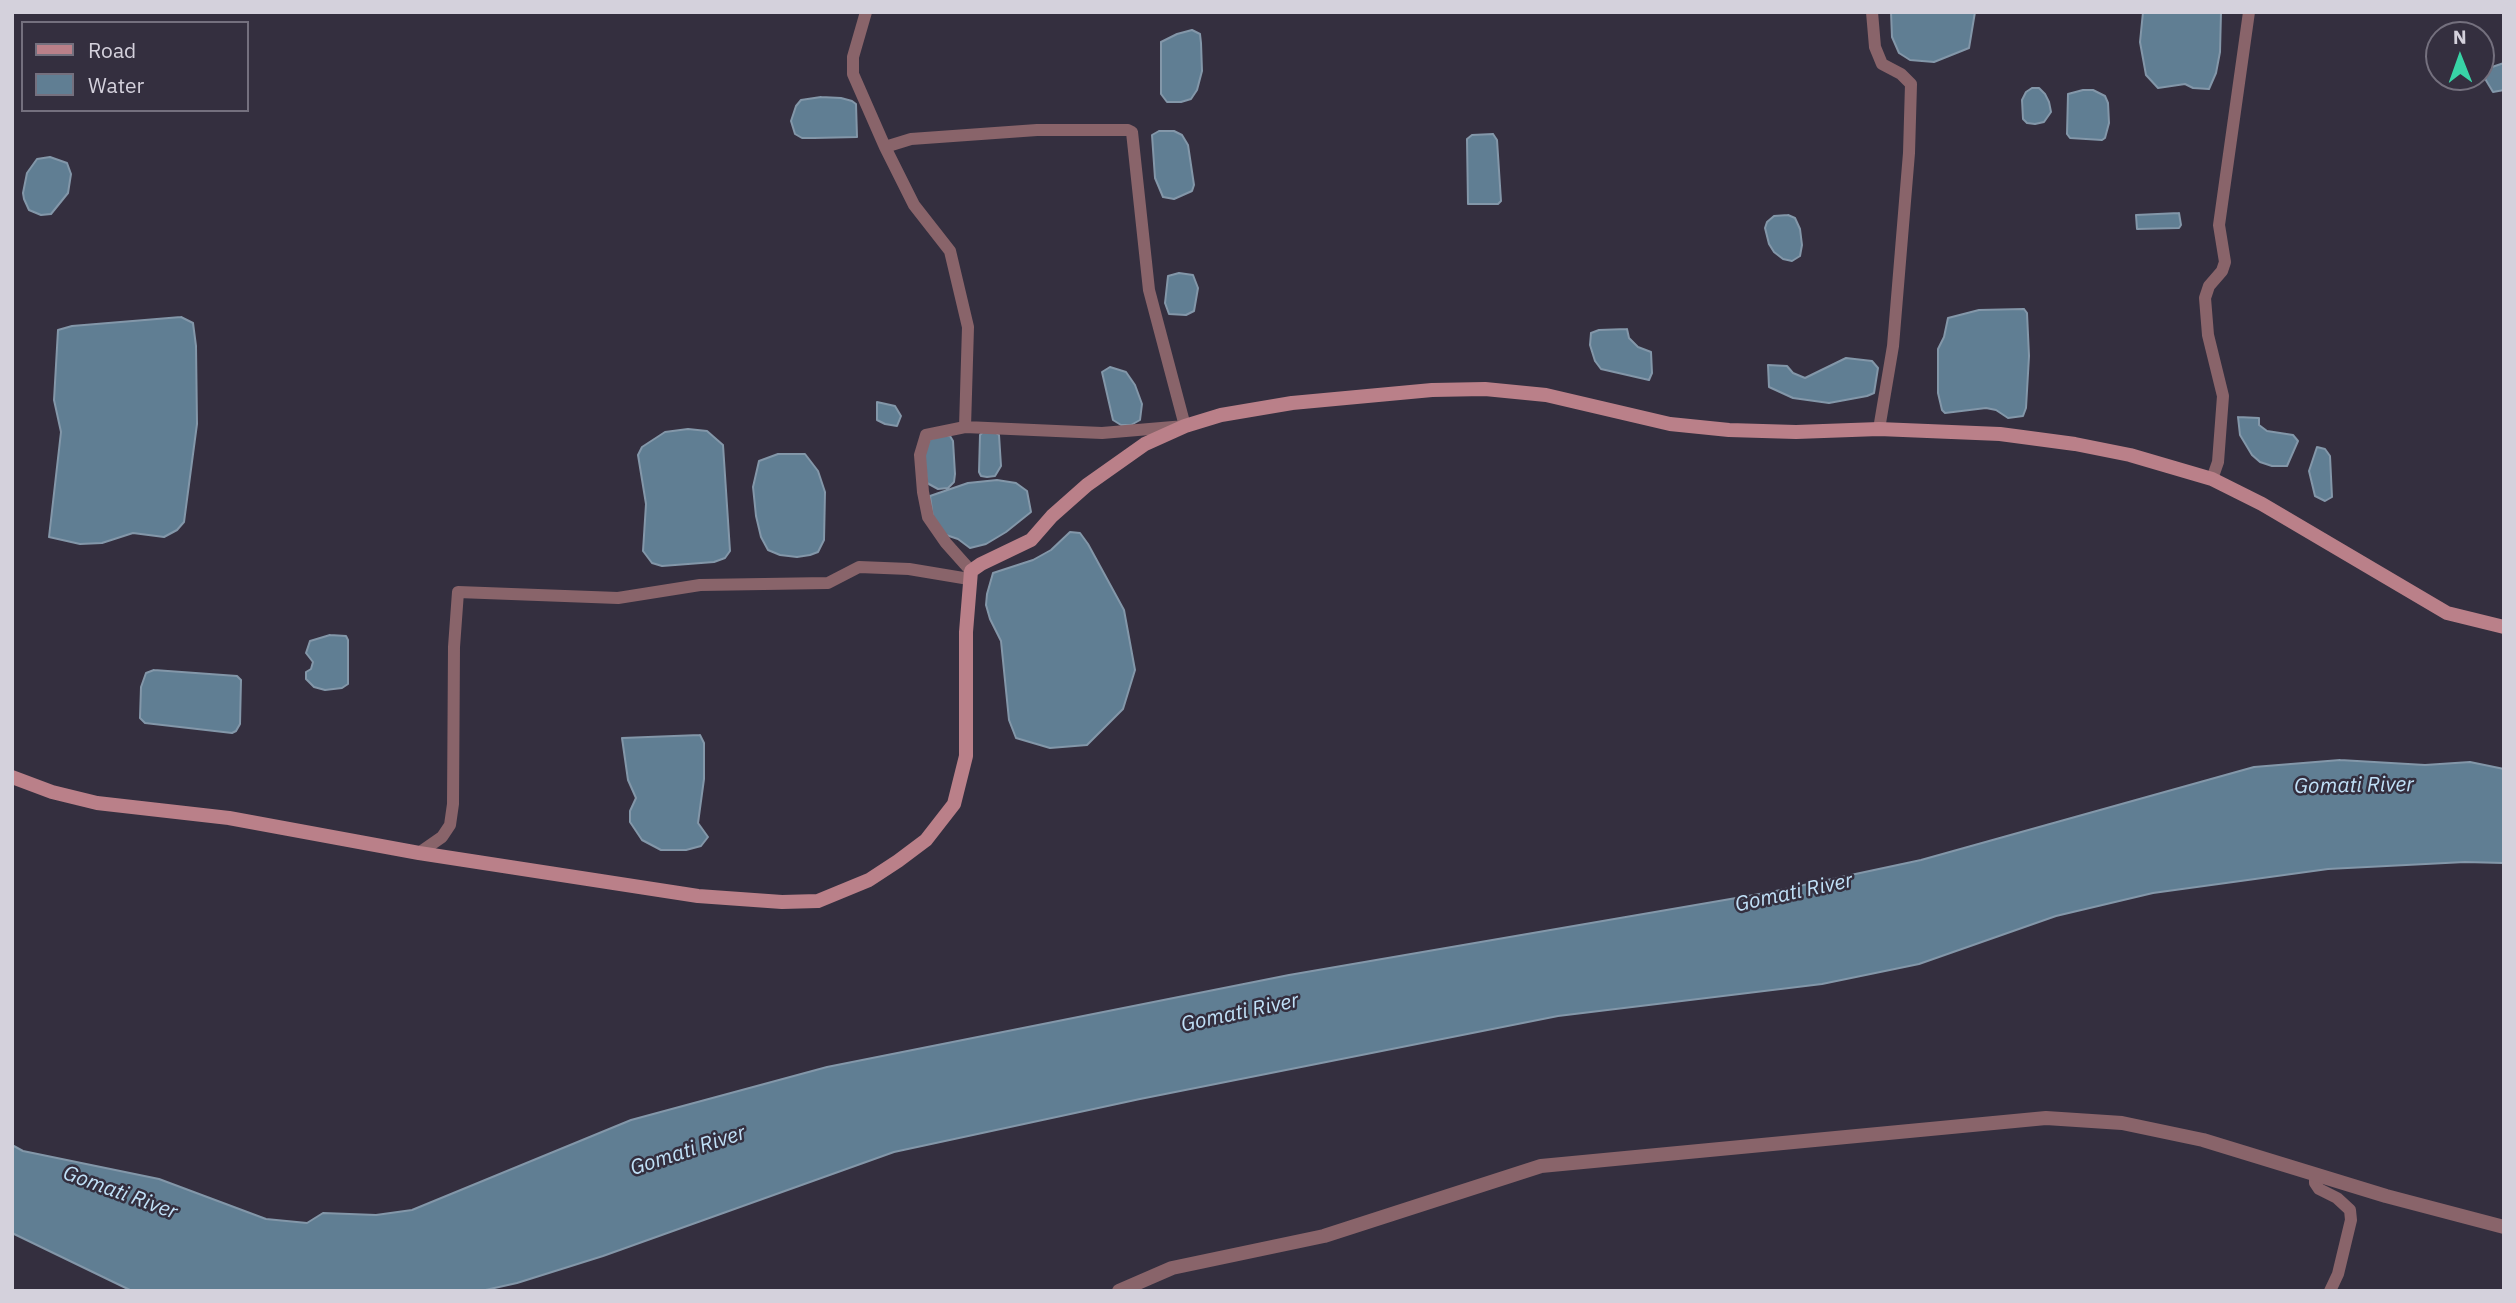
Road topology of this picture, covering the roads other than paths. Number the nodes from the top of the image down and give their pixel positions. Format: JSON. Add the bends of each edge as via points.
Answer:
{"nodes":[{"id":1,"x":866,"y":12,"type":"edge"},
{"id":2,"x":1872,"y":12,"type":"edge"},
{"id":3,"x":2249,"y":12,"type":"edge"},
{"id":4,"x":885,"y":147,"type":"junction"},
{"id":5,"x":1185,"y":426,"type":"junction"},
{"id":6,"x":965,"y":427,"type":"junction"},
{"id":7,"x":1879,"y":429,"type":"junction"},
{"id":8,"x":2212,"y":479,"type":"junction"},
{"id":9,"x":970,"y":575,"type":"junction"},
{"id":10,"x":2504,"y":627,"type":"edge"},
{"id":11,"x":12,"y":777,"type":"edge"},
{"id":12,"x":419,"y":853,"type":"junction"},
{"id":13,"x":2315,"y":1174,"type":"junction"},
{"id":14,"x":2504,"y":1227,"type":"edge"},
{"id":15,"x":1119,"y":1291,"type":"edge"},
{"id":16,"x":2330,"y":1291,"type":"edge"}],
"edges":[{"from":1,"to":4,"type":"street","via":[[853,74]]},
{"from":2,"to":7,"type":"street","via":[[1875,47],[1882,64],[1911,84],[1893,346]]},
{"from":3,"to":8,"type":"street","via":[[2219,225],[2225,262],[2205,298],[2208,335],[2223,396],[2218,462]]},
{"from":4,"to":5,"type":"street","via":[[911,139],[1054,129],[1132,132],[1149,290]]},
{"from":4,"to":6,"type":"street","via":[[914,205],[950,251],[968,327]]},
{"from":5,"to":6,"type":"street","via":[[1102,433]]},
{"from":5,"to":7,"type":"main road","via":[[1292,403],[1485,388],[1546,395],[1670,424],[1796,432]]},
{"from":5,"to":9,"type":"main road","via":[[1145,444],[1087,485],[1031,540],[981,564]]},
{"from":6,"to":9,"type":"street","via":[[928,433],[920,455],[928,517]]},
{"from":7,"to":8,"type":"main road","via":[[2000,433],[2075,443]]},
{"from":8,"to":10,"type":"main road","via":[[2447,613]]},
{"from":9,"to":12,"type":"street","via":[[859,567],[828,583],[700,585],[618,598],[458,592],[450,825],[442,837]]},
{"from":9,"to":12,"type":"main road","via":[[966,756],[954,804],[926,840],[869,880],[818,901],[782,902],[698,896]]},
{"from":11,"to":12,"type":"main road","via":[[97,803],[229,818]]},
{"from":13,"to":14,"type":"street"},
{"from":13,"to":15,"type":"street","via":[[2203,1140],[2122,1123],[2046,1118],[1541,1166],[1324,1236],[1172,1268]]},
{"from":13,"to":16,"type":"street","via":[[2319,1189],[2350,1210],[2348,1234]]}]}
